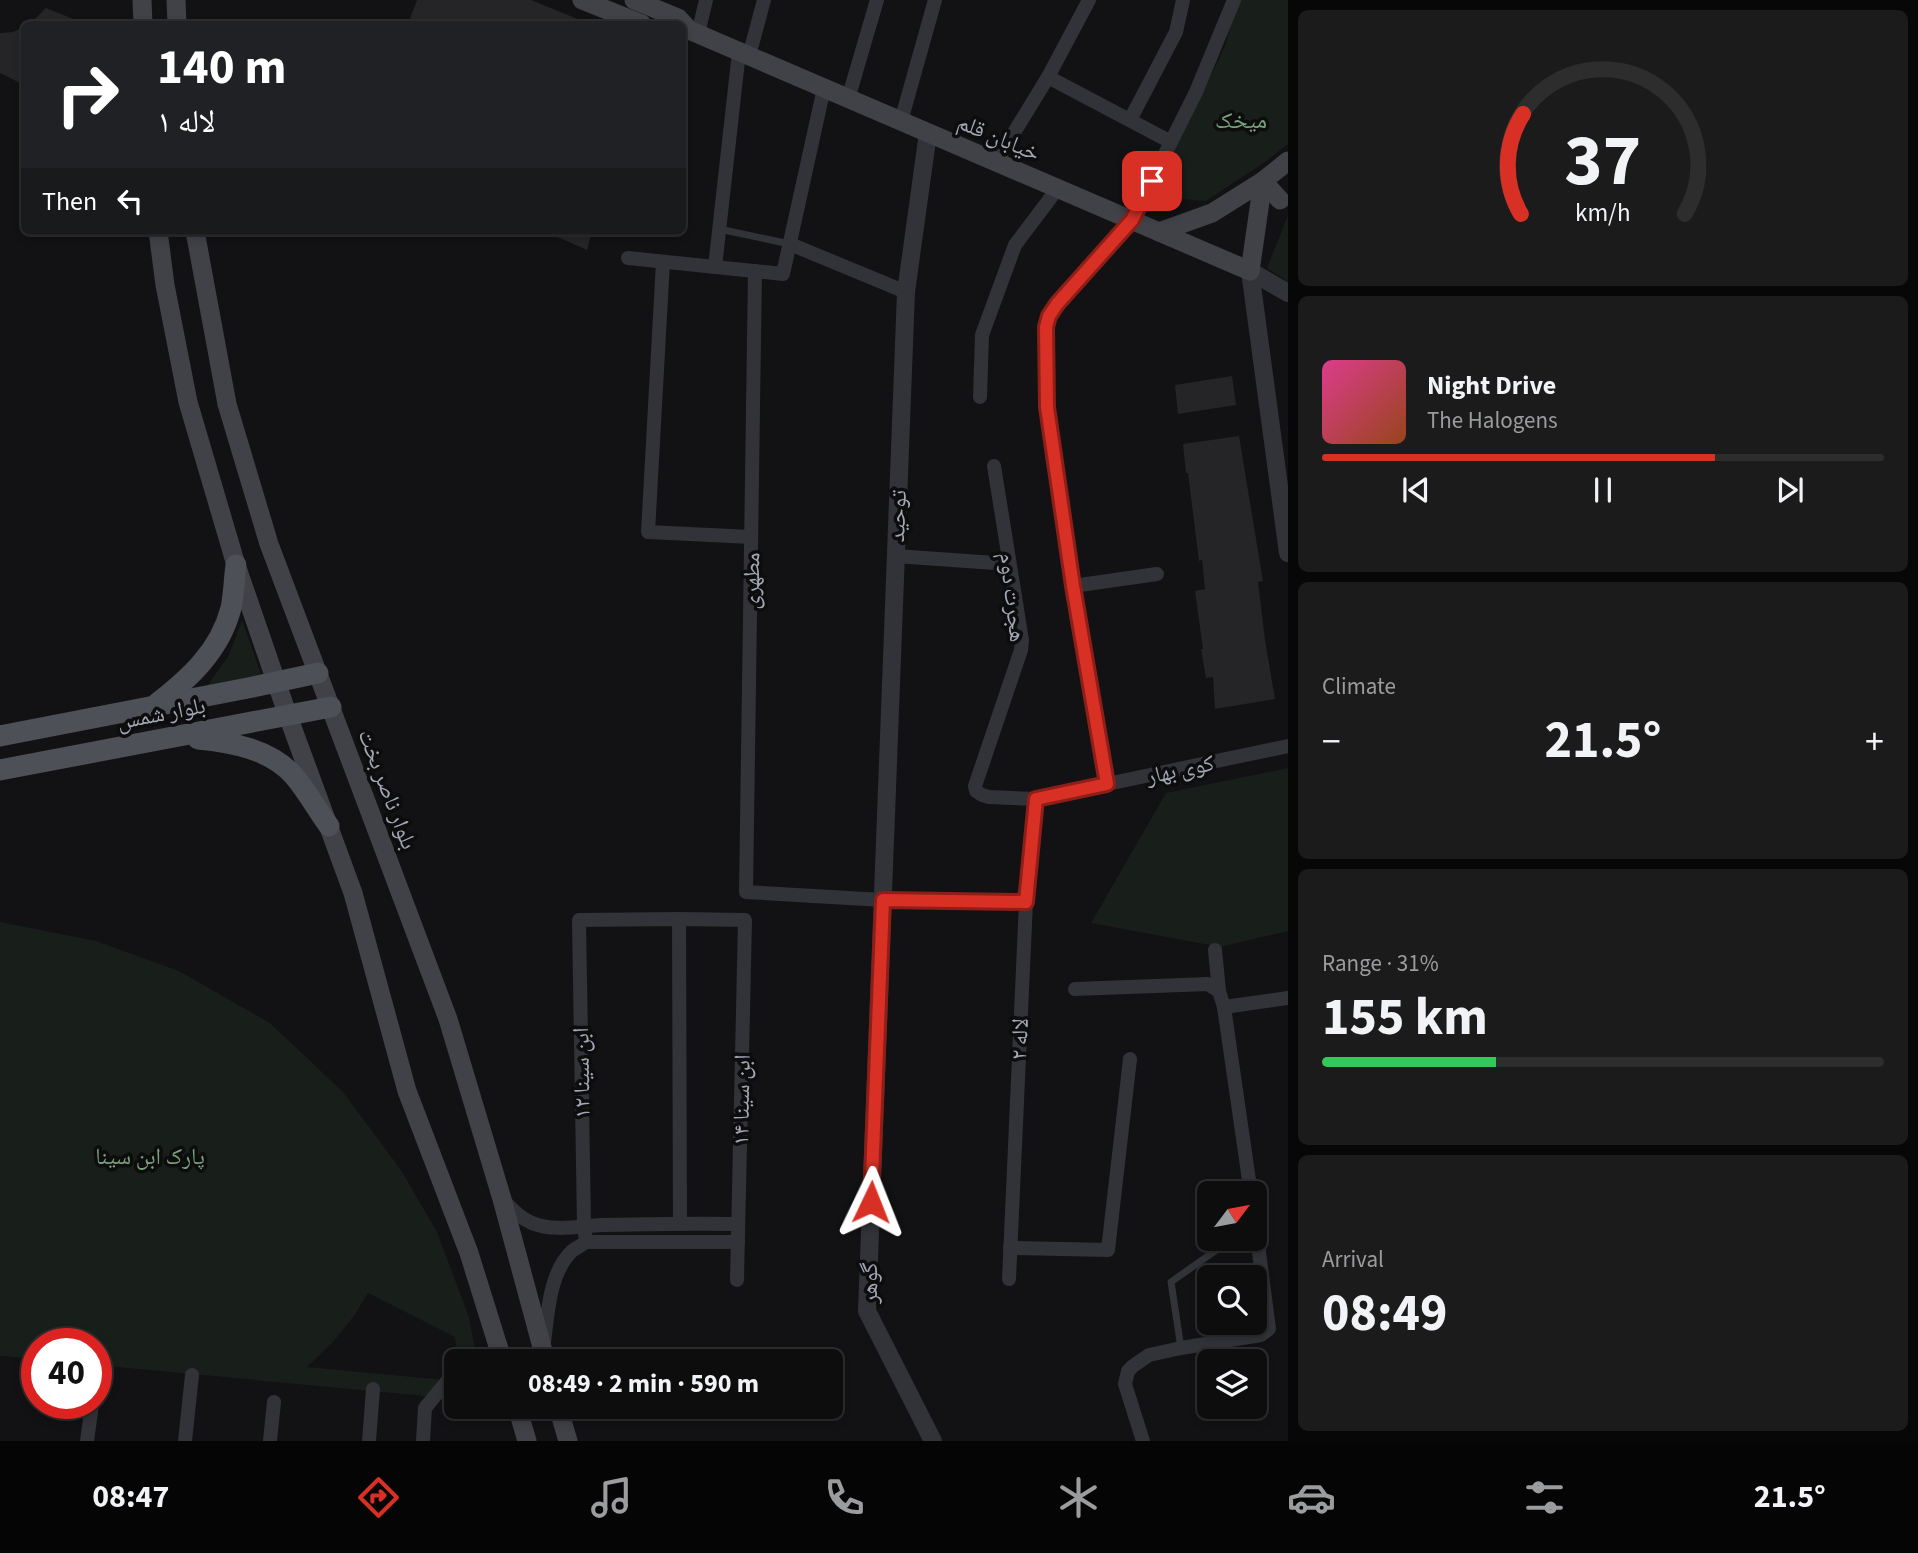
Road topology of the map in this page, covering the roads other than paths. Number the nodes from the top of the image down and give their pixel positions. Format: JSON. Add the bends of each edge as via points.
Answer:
{"nodes":[{"id":1,"x":142,"y":0,"type":"edge"},
{"id":2,"x":176,"y":0,"type":"edge"},
{"id":3,"x":582,"y":0,"type":"edge"},
{"id":4,"x":634,"y":0,"type":"edge"},
{"id":5,"x":706,"y":0,"type":"edge"},
{"id":6,"x":764,"y":0,"type":"edge"},
{"id":7,"x":877,"y":0,"type":"edge"},
{"id":8,"x":935,"y":0,"type":"edge"},
{"id":9,"x":1088,"y":0,"type":"edge"},
{"id":10,"x":1183,"y":0,"type":"edge"},
{"id":11,"x":1234,"y":0,"type":"edge"},
{"id":12,"x":143,"y":21,"type":"edge"},
{"id":13,"x":177,"y":21,"type":"edge"},
{"id":14,"x":634,"y":21,"type":"edge"},
{"id":15,"x":680,"y":21,"type":"edge"},
{"id":16,"x":690,"y":32,"type":"edge"},
{"id":17,"x":744,"y":54,"type":"junction"},
{"id":18,"x":1048,"y":77,"type":"junction"},
{"id":19,"x":824,"y":88,"type":"junction"},
{"id":20,"x":848,"y":99,"type":"junction"},
{"id":21,"x":1130,"y":120,"type":"junction"},
{"id":22,"x":901,"y":121,"type":"junction"},
{"id":23,"x":928,"y":133,"type":"junction"},
{"id":24,"x":1171,"y":142,"type":"junction"},
{"id":25,"x":1288,"y":161,"type":"edge"},
{"id":26,"x":996,"y":162,"type":"junction"},
{"id":27,"x":1263,"y":181,"type":"junction"},
{"id":28,"x":1058,"y":188,"type":"junction"},
{"id":29,"x":1284,"y":197,"type":"edge"},
{"id":30,"x":1132,"y":220,"type":"junction"},
{"id":31,"x":719,"y":229,"type":"junction"},
{"id":32,"x":1159,"y":232,"type":"junction"},
{"id":33,"x":159,"y":235,"type":"edge"},
{"id":34,"x":196,"y":235,"type":"edge"},
{"id":35,"x":790,"y":244,"type":"junction"},
{"id":36,"x":628,"y":258,"type":"dead end"},
{"id":37,"x":663,"y":262,"type":"junction"},
{"id":38,"x":715,"y":267,"type":"junction"},
{"id":39,"x":755,"y":271,"type":"junction"},
{"id":40,"x":1250,"y":271,"type":"junction"},
{"id":41,"x":906,"y":292,"type":"junction"},
{"id":42,"x":1288,"y":293,"type":"edge"},
{"id":43,"x":980,"y":397,"type":"dead end"},
{"id":44,"x":994,"y":466,"type":"dead end"},
{"id":45,"x":751,"y":537,"type":"junction"},
{"id":46,"x":1288,"y":553,"type":"edge"},
{"id":47,"x":896,"y":556,"type":"junction"},
{"id":48,"x":1009,"y":564,"type":"junction"},
{"id":49,"x":236,"y":565,"type":"junction"},
{"id":50,"x":1157,"y":574,"type":"dead end"},
{"id":51,"x":1073,"y":586,"type":"junction"},
{"id":52,"x":318,"y":673,"type":"junction"},
{"id":53,"x":276,"y":682,"type":"junction"},
{"id":54,"x":152,"y":707,"type":"junction"},
{"id":55,"x":331,"y":708,"type":"junction"},
{"id":56,"x":288,"y":716,"type":"junction"},
{"id":57,"x":0,"y":736,"type":"edge"},
{"id":58,"x":178,"y":737,"type":"junction"},
{"id":59,"x":1288,"y":746,"type":"edge"},
{"id":60,"x":0,"y":770,"type":"edge"},
{"id":61,"x":1107,"y":784,"type":"junction"},
{"id":62,"x":989,"y":797,"type":"joint"},
{"id":63,"x":1036,"y":799,"type":"junction"},
{"id":64,"x":328,"y":826,"type":"junction"},
{"id":65,"x":883,"y":900,"type":"junction"},
{"id":66,"x":1026,"y":902,"type":"junction"},
{"id":67,"x":679,"y":919,"type":"junction"},
{"id":68,"x":1214,"y":950,"type":"dead end"},
{"id":69,"x":1214,"y":988,"type":"junction"},
{"id":70,"x":1075,"y":989,"type":"dead end"},
{"id":71,"x":1288,"y":998,"type":"edge"},
{"id":72,"x":1224,"y":1007,"type":"junction"},
{"id":73,"x":1130,"y":1059,"type":"dead end"},
{"id":74,"x":1249,"y":1181,"type":"edge"},
{"id":75,"x":502,"y":1199,"type":"junction"},
{"id":76,"x":680,"y":1223,"type":"junction"},
{"id":77,"x":738,"y":1224,"type":"junction"},
{"id":78,"x":584,"y":1225,"type":"junction"},
{"id":79,"x":586,"y":1242,"type":"junction"},
{"id":80,"x":738,"y":1242,"type":"junction"},
{"id":81,"x":1010,"y":1248,"type":"junction"},
{"id":82,"x":1215,"y":1251,"type":"edge"},
{"id":83,"x":1259,"y":1251,"type":"edge"},
{"id":84,"x":1009,"y":1279,"type":"dead end"},
{"id":85,"x":737,"y":1280,"type":"dead end"},
{"id":86,"x":1181,"y":1348,"type":"junction"},
{"id":87,"x":499,"y":1349,"type":"edge"},
{"id":88,"x":542,"y":1349,"type":"edge"},
{"id":89,"x":545,"y":1349,"type":"edge"},
{"id":90,"x":192,"y":1375,"type":"dead end"},
{"id":91,"x":444,"y":1385,"type":"edge"},
{"id":92,"x":373,"y":1389,"type":"dead end"},
{"id":93,"x":274,"y":1402,"type":"dead end"},
{"id":94,"x":90,"y":1419,"type":"edge"},
{"id":95,"x":521,"y":1419,"type":"edge"},
{"id":96,"x":562,"y":1419,"type":"edge"},
{"id":97,"x":87,"y":1441,"type":"edge"},
{"id":98,"x":185,"y":1441,"type":"edge"},
{"id":99,"x":270,"y":1441,"type":"edge"},
{"id":100,"x":369,"y":1441,"type":"edge"},
{"id":101,"x":424,"y":1441,"type":"edge"},
{"id":102,"x":527,"y":1441,"type":"edge"},
{"id":103,"x":568,"y":1441,"type":"edge"},
{"id":104,"x":933,"y":1441,"type":"edge"},
{"id":105,"x":1143,"y":1441,"type":"edge"}],
"edges":[{"from":1,"to":12,"type":"main road"},
{"from":2,"to":13,"type":"main road"},
{"from":3,"to":14,"type":"main road"},
{"from":4,"to":15,"type":"main road","name":"خیابان قلم"},
{"from":5,"to":16,"type":"street"},
{"from":6,"to":17,"type":"street"},
{"from":7,"to":20,"type":"street"},
{"from":8,"to":22,"type":"street"},
{"from":9,"to":18,"type":"street"},
{"from":10,"to":21,"type":"street","via":[[1176,32]]},
{"from":11,"to":24,"type":"street"},
{"from":16,"to":17,"type":"main road","name":"خیابان قلم"},
{"from":17,"to":19,"type":"main road","name":"خیابان قلم"},
{"from":17,"to":31,"type":"street"},
{"from":18,"to":21,"type":"street"},
{"from":18,"to":26,"type":"street"},
{"from":19,"to":20,"type":"main road","name":"خیابان قلم"},
{"from":19,"to":35,"type":"street"},
{"from":20,"to":22,"type":"main road","name":"خیابان قلم"},
{"from":21,"to":24,"type":"street"},
{"from":22,"to":23,"type":"main road","name":"خیابان قلم"},
{"from":23,"to":26,"type":"main road","name":"خیابان قلم"},
{"from":23,"to":41,"type":"street","name":"توحید"},
{"from":24,"to":30,"type":"street"},
{"from":25,"to":27,"type":"main road"},
{"from":26,"to":28,"type":"main road","name":"خیابان قلم"},
{"from":27,"to":29,"type":"main road"},
{"from":27,"to":32,"type":"main road","via":[[1212,213]]},
{"from":27,"to":40,"type":"main road"},
{"from":28,"to":30,"type":"main road","name":"خیابان قلم"},
{"from":28,"to":43,"type":"street","via":[[1015,244],[982,335]]},
{"from":29,"to":40,"type":"main road"},
{"from":30,"to":32,"type":"main road","name":"خیابان قلم"},
{"from":30,"to":51,"type":"street","via":[[1057,304],[1046,327],[1047,407]]},
{"from":31,"to":35,"type":"lane"},
{"from":31,"to":38,"type":"street"},
{"from":32,"to":40,"type":"main road","name":"خیابان قلم"},
{"from":33,"to":49,"type":"main road","via":[[188,402]]},
{"from":34,"to":52,"type":"main road","name":"بلوار ناصر بخت","via":[[227,404],[269,544]]},
{"from":35,"to":39,"type":"street","via":[[783,274]]},
{"from":35,"to":41,"type":"street"},
{"from":36,"to":37,"type":"street"},
{"from":37,"to":38,"type":"street"},
{"from":37,"to":45,"type":"street","via":[[648,532]]},
{"from":38,"to":39,"type":"street"},
{"from":39,"to":45,"type":"street","name":"مطهری"},
{"from":40,"to":42,"type":"street","name":"خیابان قلم"},
{"from":40,"to":46,"type":"street"},
{"from":41,"to":47,"type":"street","name":"توحید"},
{"from":44,"to":48,"type":"street","name":"هجرت دوم"},
{"from":45,"to":65,"type":"street","name":"مطهری","via":[[746,892]]},
{"from":47,"to":48,"type":"street"},
{"from":47,"to":65,"type":"street","name":"توحید"},
{"from":48,"to":62,"type":"street","name":"هجرت دوم","via":[[1022,640],[975,786]]},
{"from":49,"to":53,"type":"main road"},
{"from":49,"to":54,"type":"main road","via":[[231,607],[214,648],[184,682]]},
{"from":50,"to":51,"type":"street"},
{"from":51,"to":61,"type":"street"},
{"from":52,"to":53,"type":"main road","name":"بلوار شمس"},
{"from":52,"to":55,"type":"main road","name":"بلوار ناصر بخت"},
{"from":53,"to":54,"type":"main road","name":"بلوار شمس"},
{"from":53,"to":56,"type":"main road"},
{"from":54,"to":57,"type":"main road","name":"بلوار شمس"},
{"from":55,"to":56,"type":"main road","name":"بلوار شمس"},
{"from":55,"to":75,"type":"main road","name":"بلوار ناصر بخت","via":[[448,1018]]},
{"from":56,"to":58,"type":"main road","name":"بلوار شمس"},
{"from":56,"to":64,"type":"main road"},
{"from":58,"to":60,"type":"main road","name":"بلوار شمس"},
{"from":58,"to":64,"type":"main road","via":[[222,741],[272,758],[294,776]]},
{"from":59,"to":61,"type":"street","name":"کوی بهار"},
{"from":61,"to":63,"type":"street","name":"کوی بهار"},
{"from":62,"to":63,"type":"street","name":"کوی بهار"},
{"from":63,"to":66,"type":"street","name":"لاله ۲"},
{"from":64,"to":87,"type":"main road","via":[[356,905],[407,1091],[469,1253]]},
{"from":65,"to":66,"type":"street"},
{"from":65,"to":104,"type":"street","name":"گوهر","via":[[867,1311]]},
{"from":66,"to":81,"type":"street","name":"لاله ۲"},
{"from":67,"to":76,"type":"street"},
{"from":67,"to":77,"type":"street","name":"ابن سینا ۱۴","via":[[745,920]]},
{"from":67,"to":78,"type":"street","name":"ابن سینا ۱۲","via":[[579,920]]},
{"from":68,"to":69,"type":"street"},
{"from":69,"to":70,"type":"street"},
{"from":69,"to":72,"type":"street"},
{"from":71,"to":72,"type":"street"},
{"from":72,"to":74,"type":"street"},
{"from":73,"to":81,"type":"street","via":[[1108,1250]]},
{"from":75,"to":78,"type":"street","via":[[534,1224],[555,1228]]},
{"from":75,"to":88,"type":"main road","name":"بلوار ناصر بخت"},
{"from":76,"to":77,"type":"street"},
{"from":76,"to":78,"type":"street"},
{"from":77,"to":80,"type":"street","name":"ابن سینا ۱۴"},
{"from":78,"to":79,"type":"street","name":"ابن سینا ۱۲"},
{"from":79,"to":80,"type":"street"},
{"from":79,"to":89,"type":"street","via":[[571,1252],[559,1270]]},
{"from":80,"to":85,"type":"street","name":"ابن سینا ۱۴"},
{"from":81,"to":84,"type":"street","name":"لاله ۲"},
{"from":82,"to":86,"type":"lane","via":[[1171,1282]]},
{"from":83,"to":86,"type":"street","via":[[1268,1331]]},
{"from":86,"to":105,"type":"street","via":[[1149,1355],[1126,1377],[1127,1395]]},
{"from":90,"to":98,"type":"street"},
{"from":91,"to":101,"type":"street","via":[[425,1408]]},
{"from":92,"to":100,"type":"street"},
{"from":93,"to":99,"type":"street"},
{"from":94,"to":97,"type":"street"},
{"from":95,"to":102,"type":"main road"},
{"from":96,"to":103,"type":"main road"}]}
